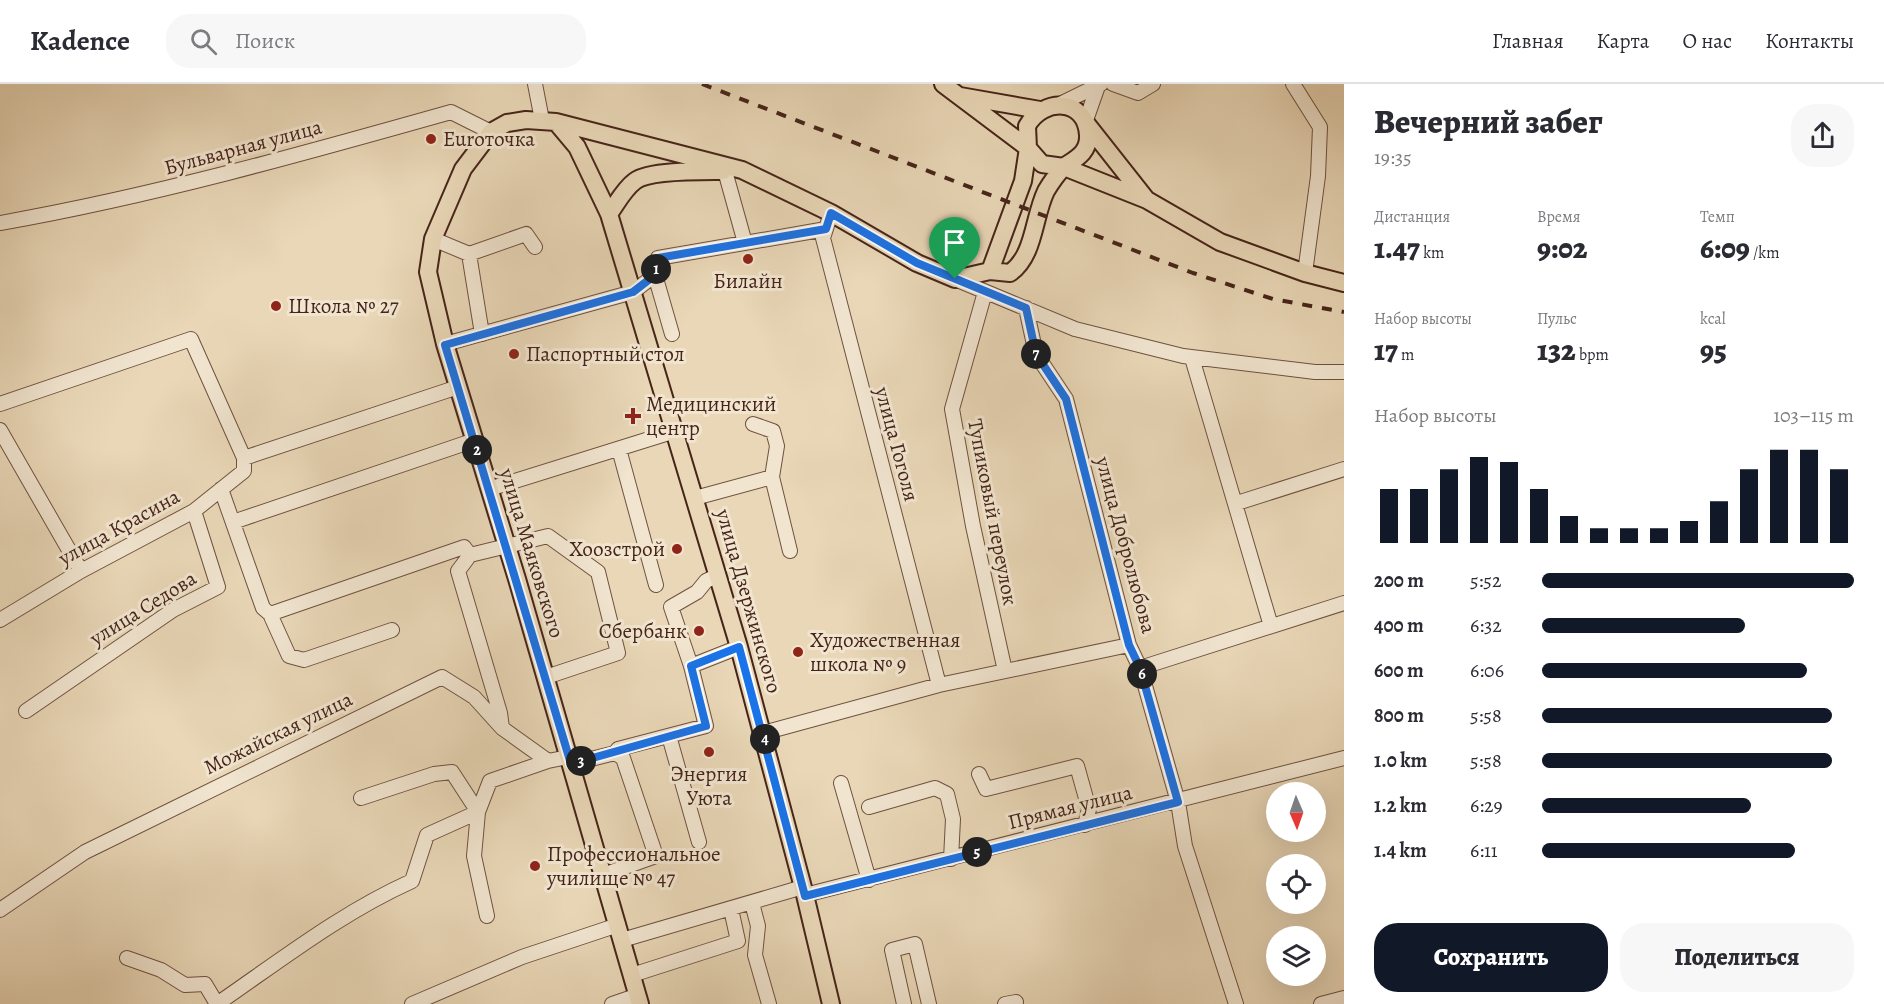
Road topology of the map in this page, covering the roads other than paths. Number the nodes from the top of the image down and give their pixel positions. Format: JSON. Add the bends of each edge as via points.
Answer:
{"nodes":[{"id":1,"x":535,"y":84,"type":"edge"},
{"id":2,"x":1113,"y":84,"type":"edge"},
{"id":3,"x":1153,"y":84,"type":"edge"},
{"id":4,"x":1293,"y":84,"type":"edge"},
{"id":5,"x":1099,"y":85,"type":"edge"},
{"id":6,"x":950,"y":89,"type":"edge"},
{"id":7,"x":1058,"y":105,"type":"junction"},
{"id":8,"x":1040,"y":110,"type":"junction"},
{"id":9,"x":549,"y":121,"type":"junction"},
{"id":10,"x":1085,"y":123,"type":"junction"},
{"id":11,"x":490,"y":132,"type":"junction"},
{"id":12,"x":1028,"y":148,"type":"junction"},
{"id":13,"x":1064,"y":167,"type":"junction"},
{"id":14,"x":733,"y":171,"type":"junction"},
{"id":15,"x":1147,"y":200,"type":"junction"},
{"id":16,"x":831,"y":213,"type":"junction"},
{"id":17,"x":609,"y":214,"type":"junction"},
{"id":18,"x":0,"y":223,"type":"edge"},
{"id":19,"x":826,"y":229,"type":"junction"},
{"id":20,"x":433,"y":239,"type":"junction"},
{"id":21,"x":745,"y":243,"type":"junction"},
{"id":22,"x":536,"y":247,"type":"dead end"},
{"id":23,"x":469,"y":254,"type":"junction"},
{"id":24,"x":990,"y":271,"type":"junction"},
{"id":25,"x":1305,"y":273,"type":"junction"},
{"id":26,"x":655,"y":275,"type":"junction"},
{"id":27,"x":955,"y":279,"type":"junction"},
{"id":28,"x":1344,"y":283,"type":"edge"},
{"id":29,"x":633,"y":292,"type":"junction"},
{"id":30,"x":985,"y":292,"type":"junction"},
{"id":31,"x":1026,"y":308,"type":"junction"},
{"id":32,"x":482,"y":334,"type":"junction"},
{"id":33,"x":672,"y":334,"type":"dead end"},
{"id":34,"x":445,"y":345,"type":"junction"},
{"id":35,"x":1192,"y":358,"type":"junction"},
{"id":36,"x":1344,"y":372,"type":"edge"},
{"id":37,"x":458,"y":387,"type":"junction"},
{"id":38,"x":0,"y":404,"type":"edge"},
{"id":39,"x":753,"y":424,"type":"dead end"},
{"id":40,"x":0,"y":430,"type":"edge"},
{"id":41,"x":675,"y":430,"type":"junction"},
{"id":42,"x":474,"y":440,"type":"junction"},
{"id":43,"x":619,"y":449,"type":"junction"},
{"id":44,"x":244,"y":458,"type":"junction"},
{"id":45,"x":1344,"y":469,"type":"edge"},
{"id":46,"x":772,"y":477,"type":"junction"},
{"id":47,"x":221,"y":489,"type":"junction"},
{"id":48,"x":489,"y":489,"type":"junction"},
{"id":49,"x":696,"y":498,"type":"junction"},
{"id":50,"x":1237,"y":503,"type":"junction"},
{"id":51,"x":194,"y":512,"type":"junction"},
{"id":52,"x":233,"y":522,"type":"junction"},
{"id":53,"x":506,"y":545,"type":"junction"},
{"id":54,"x":790,"y":551,"type":"dead end"},
{"id":55,"x":470,"y":555,"type":"junction"},
{"id":56,"x":81,"y":571,"type":"junction"},
{"id":57,"x":718,"y":575,"type":"junction"},
{"id":58,"x":656,"y":585,"type":"dead end"},
{"id":59,"x":1344,"y":603,"type":"edge"},
{"id":60,"x":270,"y":614,"type":"junction"},
{"id":61,"x":0,"y":620,"type":"edge"},
{"id":62,"x":1271,"y":626,"type":"junction"},
{"id":63,"x":392,"y":630,"type":"dead end"},
{"id":64,"x":1129,"y":645,"type":"junction"},
{"id":65,"x":739,"y":647,"type":"junction"},
{"id":66,"x":691,"y":666,"type":"junction"},
{"id":67,"x":1140,"y":668,"type":"junction"},
{"id":68,"x":1005,"y":671,"type":"junction"},
{"id":69,"x":546,"y":677,"type":"junction"},
{"id":70,"x":939,"y":685,"type":"junction"},
{"id":71,"x":26,"y":711,"type":"dead end"},
{"id":72,"x":502,"y":728,"type":"junction"},
{"id":73,"x":763,"y":733,"type":"junction"},
{"id":74,"x":669,"y":736,"type":"junction"},
{"id":75,"x":615,"y":753,"type":"junction"},
{"id":76,"x":1344,"y":758,"type":"edge"},
{"id":77,"x":548,"y":761,"type":"junction"},
{"id":78,"x":569,"y":761,"type":"junction"},
{"id":79,"x":979,"y":774,"type":"dead end"},
{"id":80,"x":841,"y":783,"type":"dead end"},
{"id":81,"x":361,"y":798,"type":"dead end"},
{"id":82,"x":1178,"y":802,"type":"junction"},
{"id":83,"x":869,"y":807,"type":"dead end"},
{"id":84,"x":478,"y":812,"type":"junction"},
{"id":85,"x":1085,"y":825,"type":"junction"},
{"id":86,"x":699,"y":842,"type":"dead end"},
{"id":87,"x":951,"y":859,"type":"junction"},
{"id":88,"x":603,"y":875,"type":"junction"},
{"id":89,"x":869,"y":880,"type":"junction"},
{"id":90,"x":804,"y":891,"type":"junction"},
{"id":91,"x":752,"y":903,"type":"junction"},
{"id":92,"x":730,"y":909,"type":"junction"},
{"id":93,"x":0,"y":910,"type":"edge"},
{"id":94,"x":488,"y":916,"type":"dead end"},
{"id":95,"x":620,"y":933,"type":"junction"},
{"id":96,"x":127,"y":958,"type":"dead end"},
{"id":97,"x":632,"y":975,"type":"junction"},
{"id":98,"x":1344,"y":998,"type":"edge"},
{"id":99,"x":639,"y":999,"type":"edge"},
{"id":100,"x":217,"y":1004,"type":"edge"},
{"id":101,"x":412,"y":1004,"type":"edge"},
{"id":102,"x":612,"y":1004,"type":"edge"},
{"id":103,"x":769,"y":1004,"type":"edge"},
{"id":104,"x":831,"y":1004,"type":"edge"},
{"id":105,"x":904,"y":1004,"type":"edge"},
{"id":106,"x":929,"y":1004,"type":"edge"},
{"id":107,"x":1236,"y":1004,"type":"edge"},
{"id":108,"x":1321,"y":1004,"type":"edge"}],
"edges":[{"from":1,"to":9,"type":"street"},
{"from":2,"to":3,"type":"street","via":[[1138,93]]},
{"from":4,"to":25,"type":"street","via":[[1320,127],[1318,176]]},
{"from":5,"to":7,"type":"street"},
{"from":5,"to":10,"type":"street"},
{"from":6,"to":8,"type":"main road"},
{"from":6,"to":12,"type":"main road"},
{"from":7,"to":8,"type":"main road"},
{"from":7,"to":10,"type":"main road","via":[[1069,107]]},
{"from":8,"to":12,"type":"main road","via":[[1027,126]]},
{"from":9,"to":11,"type":"main road","via":[[507,123]]},
{"from":9,"to":14,"type":"main road"},
{"from":9,"to":17,"type":"main road","name":"улица Дзержинского","via":[[577,147]]},
{"from":10,"to":13,"type":"main road","via":[[1085,150]]},
{"from":10,"to":15,"type":"main road"},
{"from":11,"to":18,"type":"street","name":"Бульварная улица","via":[[451,112],[244,170],[96,206]]},
{"from":11,"to":20,"type":"main road","name":"улица Маяковского","via":[[463,169]]},
{"from":12,"to":13,"type":"main road","via":[[1042,164]]},
{"from":12,"to":24,"type":"main road","via":[[1023,181]]},
{"from":13,"to":15,"type":"main road"},
{"from":13,"to":24,"type":"main road","via":[[1046,191],[1022,264],[1010,273]]},
{"from":14,"to":16,"type":"main road"},
{"from":14,"to":17,"type":"main road","via":[[668,173],[637,179]]},
{"from":14,"to":21,"type":"street"},
{"from":15,"to":25,"type":"main road","via":[[1220,242]]},
{"from":16,"to":19,"type":"street","name":"улица Гоголя"},
{"from":16,"to":27,"type":"main road","via":[[917,263]]},
{"from":17,"to":29,"type":"main road","name":"улица Дзержинского"},
{"from":19,"to":21,"type":"street"},
{"from":19,"to":70,"type":"street","name":"улица Гоголя","via":[[823,238],[839,306]]},
{"from":20,"to":23,"type":"street"},
{"from":20,"to":34,"type":"main road","name":"улица Маяковского","via":[[428,272]]},
{"from":21,"to":26,"type":"street","via":[[658,258]]},
{"from":22,"to":23,"type":"street","via":[[526,234]]},
{"from":23,"to":32,"type":"street"},
{"from":24,"to":27,"type":"main road"},
{"from":25,"to":28,"type":"main road"},
{"from":26,"to":29,"type":"street"},
{"from":26,"to":33,"type":"street"},
{"from":27,"to":30,"type":"street"},
{"from":29,"to":32,"type":"street"},
{"from":29,"to":41,"type":"main road","name":"улица Дзержинского"},
{"from":30,"to":31,"type":"street"},
{"from":30,"to":68,"type":"street","name":"Тупиковый переулок","via":[[952,409]]},
{"from":31,"to":35,"type":"street","via":[[1075,329]]},
{"from":31,"to":64,"type":"street","name":"улица Добролюбова","via":[[1036,354],[1066,399]]},
{"from":32,"to":34,"type":"street"},
{"from":34,"to":37,"type":"main road","name":"улица Маяковского"},
{"from":35,"to":36,"type":"street"},
{"from":35,"to":50,"type":"street"},
{"from":37,"to":42,"type":"main road","name":"улица Маяковского"},
{"from":37,"to":44,"type":"street"},
{"from":38,"to":44,"type":"street","via":[[191,339]]},
{"from":39,"to":46,"type":"street","via":[[773,431],[777,446]]},
{"from":40,"to":56,"type":"street"},
{"from":41,"to":43,"type":"street"},
{"from":41,"to":49,"type":"main road","name":"улица Дзержинского"},
{"from":42,"to":48,"type":"main road","name":"улица Маяковского"},
{"from":42,"to":52,"type":"street"},
{"from":43,"to":48,"type":"street"},
{"from":43,"to":58,"type":"street"},
{"from":44,"to":47,"type":"street","name":"улица Красина","via":[[243,471]]},
{"from":45,"to":50,"type":"street"},
{"from":46,"to":49,"type":"street"},
{"from":46,"to":54,"type":"street"},
{"from":47,"to":51,"type":"street","name":"улица Красина"},
{"from":47,"to":52,"type":"street"},
{"from":48,"to":53,"type":"main road","name":"улица Маяковского"},
{"from":49,"to":57,"type":"main road","name":"улица Дзержинского"},
{"from":50,"to":62,"type":"street"},
{"from":51,"to":56,"type":"street","name":"улица Красина"},
{"from":51,"to":71,"type":"street","name":"улица Седова","via":[[218,587],[173,610]]},
{"from":52,"to":60,"type":"street","via":[[263,608]]},
{"from":53,"to":55,"type":"street"},
{"from":53,"to":69,"type":"main road","name":"улица Маяковского"},
{"from":53,"to":69,"type":"street","via":[[548,536],[598,572],[618,653]]},
{"from":55,"to":60,"type":"street","via":[[464,547]]},
{"from":55,"to":72,"type":"street","via":[[458,571]]},
{"from":56,"to":61,"type":"street","name":"улица Красина"},
{"from":57,"to":65,"type":"main road","name":"улица Дзержинского"},
{"from":57,"to":66,"type":"street","via":[[671,607]]},
{"from":59,"to":62,"type":"street"},
{"from":60,"to":63,"type":"street","via":[[289,656],[304,660]]},
{"from":62,"to":67,"type":"street"},
{"from":64,"to":67,"type":"street","name":"улица Добролюбова"},
{"from":64,"to":68,"type":"street"},
{"from":65,"to":66,"type":"street"},
{"from":65,"to":73,"type":"main road","name":"улица Дзержинского"},
{"from":66,"to":74,"type":"street","via":[[706,726]]},
{"from":67,"to":82,"type":"street","name":"улица Добролюбова"},
{"from":68,"to":70,"type":"street"},
{"from":69,"to":78,"type":"main road","name":"улица Маяковского"},
{"from":70,"to":73,"type":"street"},
{"from":72,"to":77,"type":"street","name":"Можайская улица"},
{"from":72,"to":93,"type":"street","name":"Можайская улица","via":[[474,697],[442,677],[85,852]]},
{"from":73,"to":90,"type":"main road","name":"улица Дзержинского"},
{"from":74,"to":75,"type":"street"},
{"from":74,"to":86,"type":"street"},
{"from":75,"to":78,"type":"street"},
{"from":75,"to":88,"type":"street","via":[[623,758],[656,856]]},
{"from":76,"to":82,"type":"street","name":"Прямая улица"},
{"from":77,"to":78,"type":"street"},
{"from":77,"to":84,"type":"street","via":[[490,781]]},
{"from":78,"to":88,"type":"main road","name":"улица Маяковского"},
{"from":79,"to":85,"type":"street","via":[[986,789],[1077,766],[1089,809]]},
{"from":80,"to":89,"type":"street"},
{"from":81,"to":84,"type":"street","via":[[434,774],[452,772]]},
{"from":82,"to":85,"type":"street","name":"Прямая улица"},
{"from":82,"to":107,"type":"street","name":"улица Добролюбова","via":[[1185,846]]},
{"from":83,"to":87,"type":"street","via":[[935,788],[947,795],[953,819]]},
{"from":84,"to":94,"type":"street","via":[[474,856]]},
{"from":84,"to":100,"type":"street","via":[[427,835],[412,881],[328,926]]},
{"from":85,"to":87,"type":"street","name":"Прямая улица"},
{"from":87,"to":89,"type":"street","name":"Прямая улица"},
{"from":88,"to":95,"type":"main road","name":"улица Маяковского"},
{"from":89,"to":90,"type":"street","name":"Прямая улица"},
{"from":90,"to":91,"type":"street","name":"Прямая улица"},
{"from":90,"to":104,"type":"main road","name":"улица Дзержинского"},
{"from":91,"to":92,"type":"street","name":"Прямая улица"},
{"from":91,"to":103,"type":"street","via":[[758,926],[754,955]]},
{"from":92,"to":95,"type":"street","name":"Прямая улица"},
{"from":92,"to":97,"type":"street","via":[[738,941]]},
{"from":95,"to":97,"type":"main road","name":"улица Маяковского"},
{"from":95,"to":101,"type":"street","name":"Прямая улица","via":[[522,957]]},
{"from":96,"to":100,"type":"street","via":[[161,970],[185,985],[205,984]]},
{"from":97,"to":99,"type":"main road","name":"улица Маяковского"},
{"from":98,"to":108,"type":"street"},
{"from":99,"to":102,"type":"street"},
{"from":105,"to":106,"type":"street","via":[[892,950],[915,944]]}]}
